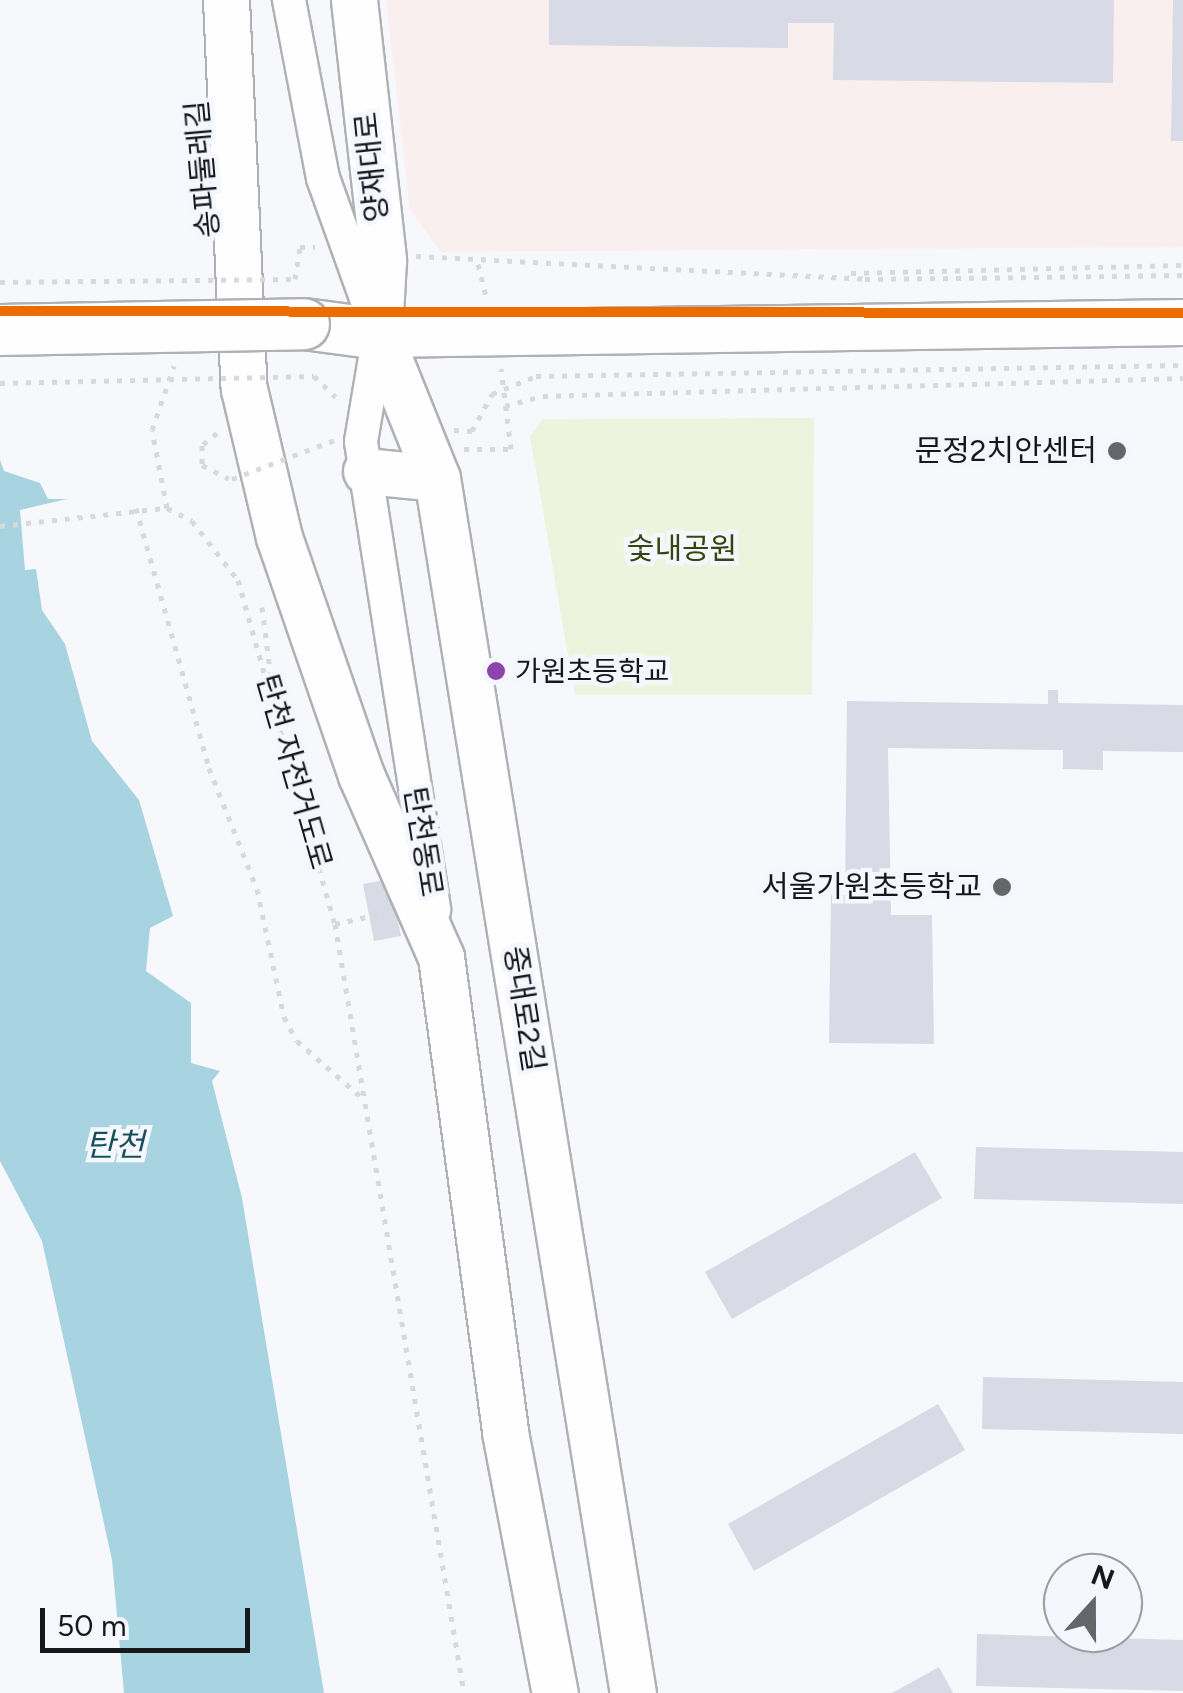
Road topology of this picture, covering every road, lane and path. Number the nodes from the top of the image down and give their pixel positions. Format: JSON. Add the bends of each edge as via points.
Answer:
{"nodes":[{"id":1,"x":226,"y":0,"type":"edge"},
{"id":2,"x":289,"y":0,"type":"edge"},
{"id":3,"x":354,"y":0,"type":"edge"},
{"id":4,"x":300,"y":247,"type":"dead end"},
{"id":5,"x":210,"y":258,"type":"dead end"},
{"id":6,"x":1183,"y":265,"type":"edge"},
{"id":7,"x":848,"y":273,"type":"junction"},
{"id":8,"x":1183,"y":274,"type":"edge"},
{"id":9,"x":0,"y":282,"type":"edge"},
{"id":10,"x":198,"y":292,"type":"dead end"},
{"id":11,"x":299,"y":302,"type":"junction"},
{"id":12,"x":1183,"y":322,"type":"edge"},
{"id":13,"x":0,"y":330,"type":"edge"},
{"id":14,"x":379,"y":334,"type":"junction"},
{"id":15,"x":496,"y":334,"type":"junction"},
{"id":16,"x":175,"y":361,"type":"dead end"},
{"id":17,"x":1183,"y":365,"type":"edge"},
{"id":18,"x":1183,"y":378,"type":"edge"},
{"id":19,"x":0,"y":383,"type":"edge"},
{"id":20,"x":504,"y":394,"type":"junction"},
{"id":21,"x":506,"y":406,"type":"junction"},
{"id":22,"x":337,"y":408,"type":"dead end"},
{"id":23,"x":338,"y":423,"type":"dead end"},
{"id":24,"x":429,"y":452,"type":"junction"},
{"id":25,"x":353,"y":455,"type":"junction"},
{"id":26,"x":232,"y":479,"type":"dead end"},
{"id":27,"x":136,"y":508,"type":"junction"},
{"id":28,"x":168,"y":508,"type":"junction"},
{"id":29,"x":0,"y":526,"type":"edge"},
{"id":30,"x":384,"y":913,"type":"dead end"},
{"id":31,"x":335,"y":924,"type":"junction"},
{"id":32,"x":441,"y":956,"type":"junction"},
{"id":33,"x":362,"y":1098,"type":"junction"},
{"id":34,"x":464,"y":1693,"type":"edge"},
{"id":35,"x":555,"y":1693,"type":"edge"},
{"id":36,"x":633,"y":1693,"type":"edge"}],
"edges":[{"from":1,"to":32,"type":"main road","via":[[244,390],[279,537],[361,775]]},
{"from":2,"to":14,"type":"street","name":"탄천동로","via":[[323,178]]},
{"from":3,"to":14,"type":"main road","name":"양재대로","via":[[382,260]]},
{"from":4,"to":11,"type":"path"},
{"from":5,"to":10,"type":"path","name":"송파둘레길"},
{"from":6,"to":7,"type":"path"},
{"from":7,"to":8,"type":"path","via":[[865,279]]},
{"from":7,"to":15,"type":"path","via":[[478,264]]},
{"from":9,"to":11,"type":"path","bridge":true},
{"from":11,"to":13,"type":"main road","bridge":true},
{"from":11,"to":14,"type":"main road"},
{"from":12,"to":15,"type":"main road"},
{"from":14,"to":15,"type":"main road"},
{"from":14,"to":24,"type":"main road","name":"중대로2길"},
{"from":14,"to":25,"type":"street","name":"탄천동로","via":[[361,442]]},
{"from":15,"to":20,"type":"path"},
{"from":16,"to":28,"type":"path","via":[[152,430]]},
{"from":17,"to":20,"type":"path","via":[[536,376]]},
{"from":18,"to":21,"type":"path","via":[[542,396]]},
{"from":19,"to":22,"type":"path","bridge":true,"via":[[314,376],[336,392]]},
{"from":20,"to":21,"type":"path"},
{"from":20,"to":24,"type":"path","via":[[492,394],[472,431]]},
{"from":21,"to":24,"type":"path","via":[[511,450]]},
{"from":23,"to":25,"type":"path"},
{"from":24,"to":25,"type":"main road"},
{"from":24,"to":36,"type":"main road","name":"중대로2길"},
{"from":25,"to":26,"type":"path","bridge":true},
{"from":25,"to":32,"type":"street","name":"탄천동로"},
{"from":27,"to":28,"type":"path"},
{"from":27,"to":29,"type":"path"},
{"from":27,"to":33,"type":"path","via":[[208,768],[257,889],[284,1016],[297,1041]]},
{"from":28,"to":31,"type":"path","name":"탄천 자전거도로","via":[[192,521],[238,580]]},
{"from":30,"to":31,"type":"path"},
{"from":31,"to":33,"type":"path","name":"탄천 자전거도로"},
{"from":32,"to":35,"type":"main road","name":"탄천동로","via":[[506,1432]]},
{"from":33,"to":34,"type":"path","name":"탄천 자전거도로"}]}
